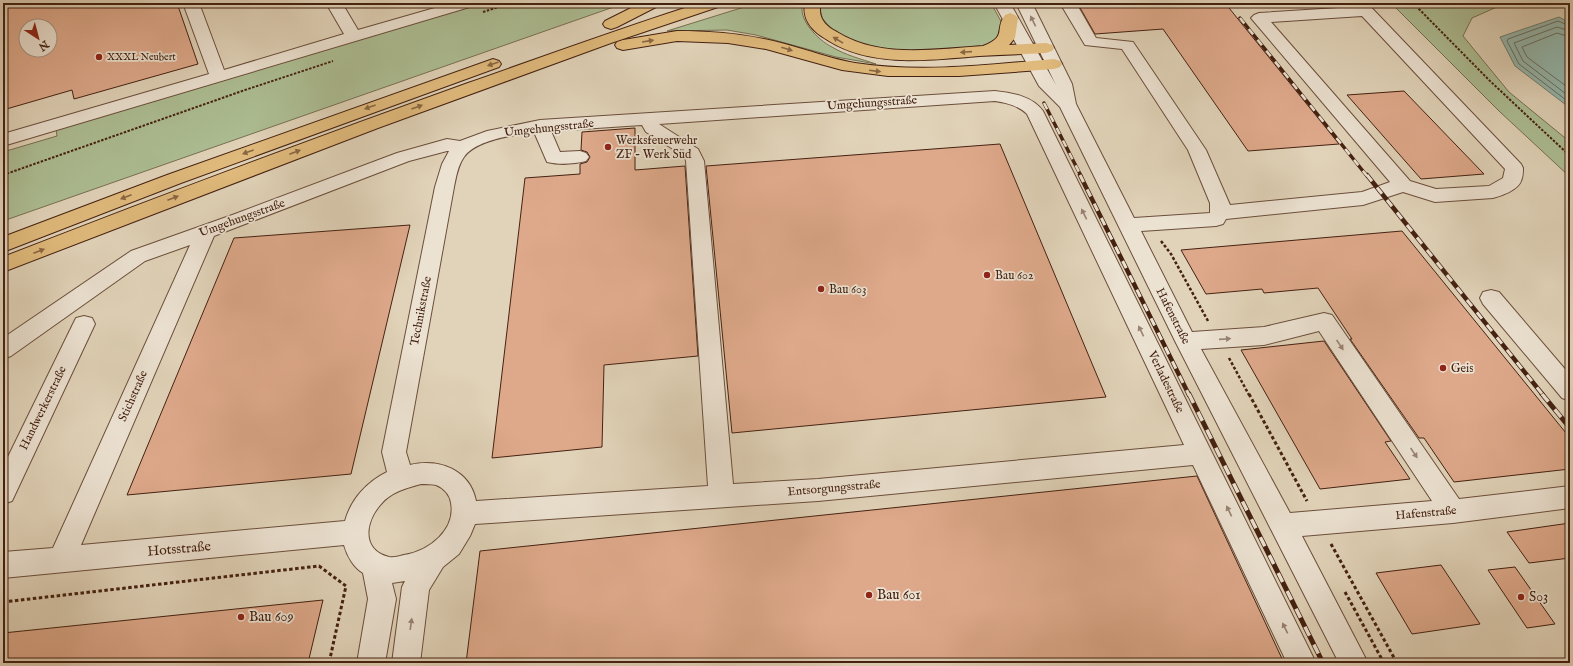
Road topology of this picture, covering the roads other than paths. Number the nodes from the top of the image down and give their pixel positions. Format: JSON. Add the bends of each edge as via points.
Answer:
{"nodes":[{"id":1,"x":191,"y":3,"type":"edge"},
{"id":2,"x":334,"y":3,"type":"edge"},
{"id":3,"x":468,"y":3,"type":"edge"},
{"id":4,"x":653,"y":3,"type":"edge"},
{"id":5,"x":672,"y":3,"type":"edge"},
{"id":6,"x":716,"y":3,"type":"edge"},
{"id":7,"x":812,"y":3,"type":"edge"},
{"id":8,"x":1002,"y":3,"type":"edge"},
{"id":9,"x":1024,"y":3,"type":"edge"},
{"id":10,"x":1068,"y":3,"type":"edge"},
{"id":11,"x":1362,"y":7,"type":"edge"},
{"id":12,"x":1010,"y":18,"type":"junction"},
{"id":13,"x":612,"y":24,"type":"junction"},
{"id":14,"x":353,"y":36,"type":"junction"},
{"id":15,"x":1046,"y":48,"type":"junction"},
{"id":16,"x":1026,"y":49,"type":"junction"},
{"id":17,"x":988,"y":50,"type":"junction"},
{"id":18,"x":555,"y":58,"type":"junction"},
{"id":19,"x":1054,"y":64,"type":"junction"},
{"id":20,"x":1035,"y":66,"type":"junction"},
{"id":21,"x":218,"y":76,"type":"junction"},
{"id":22,"x":1026,"y":104,"type":"joint"},
{"id":23,"x":1067,"y":104,"type":"junction"},
{"id":24,"x":648,"y":118,"type":"junction"},
{"id":25,"x":540,"y":126,"type":"junction"},
{"id":26,"x":3,"y":140,"type":"edge"},
{"id":27,"x":464,"y":148,"type":"junction"},
{"id":28,"x":580,"y":163,"type":"dead end"},
{"id":29,"x":1403,"y":185,"type":"junction"},
{"id":30,"x":1220,"y":213,"type":"junction"},
{"id":31,"x":1138,"y":225,"type":"junction"},
{"id":32,"x":206,"y":232,"type":"junction"},
{"id":33,"x":3,"y":245,"type":"edge"},
{"id":34,"x":3,"y":265,"type":"edge"},
{"id":35,"x":1490,"y":298,"type":"dead end"},
{"id":36,"x":28,"y":333,"type":"junction"},
{"id":37,"x":1186,"y":341,"type":"junction"},
{"id":38,"x":3,"y":350,"type":"edge"},
{"id":39,"x":1570,"y":391,"type":"edge"},
{"id":40,"x":1201,"y":454,"type":"junction"},
{"id":41,"x":400,"y":478,"type":"junction"},
{"id":42,"x":3,"y":493,"type":"edge"},
{"id":43,"x":721,"y":497,"type":"junction"},
{"id":44,"x":1570,"y":497,"type":"edge"},
{"id":45,"x":1453,"y":511,"type":"junction"},
{"id":46,"x":466,"y":513,"type":"junction"},
{"id":47,"x":1282,"y":526,"type":"junction"},
{"id":48,"x":355,"y":532,"type":"junction"},
{"id":49,"x":434,"y":558,"type":"junction"},
{"id":50,"x":61,"y":560,"type":"junction"},
{"id":51,"x":375,"y":566,"type":"junction"},
{"id":52,"x":5,"y":569,"type":"edge"},
{"id":53,"x":371,"y":663,"type":"edge"},
{"id":54,"x":406,"y":663,"type":"edge"},
{"id":55,"x":1302,"y":663,"type":"edge"},
{"id":56,"x":1354,"y":663,"type":"edge"}],
"edges":[{"from":1,"to":21,"type":"street"},
{"from":2,"to":14,"type":"street"},
{"from":3,"to":14,"type":"street"},
{"from":4,"to":13,"type":"highway"},
{"from":5,"to":13,"type":"highway"},
{"from":6,"to":18,"type":"highway"},
{"from":17,"to":7,"type":"highway","one_way":true,"via":[[897,55],[859,49],[844,44],[819,27],[813,18]]},
{"from":8,"to":12,"type":"street","name":"Hafenstraße"},
{"from":15,"to":9,"type":"street","name":"Hafenstraße","one_way":true},
{"from":10,"to":30,"type":"street","via":[[1091,42],[1127,45],[1197,150],[1220,203]]},
{"from":11,"to":29,"type":"street","via":[[1259,18]]},
{"from":11,"to":29,"type":"street","via":[[1514,168],[1512,181],[1493,192],[1435,196]]},
{"from":12,"to":16,"type":"street","name":"Hafenstraße"},
{"from":12,"to":17,"type":"highway","via":[[1007,38]]},
{"from":13,"to":33,"type":"highway","one_way":true,"via":[[334,120]]},
{"from":14,"to":21,"type":"street"},
{"from":15,"to":16,"type":"highway"},
{"from":15,"to":19,"type":"street","name":"Hafenstraße"},
{"from":16,"to":17,"type":"highway"},
{"from":16,"to":20,"type":"street","name":"Hafenstraße"},
{"from":18,"to":20,"type":"highway","one_way":true,"via":[[676,36],[749,40],[825,61],[898,73]]},
{"from":34,"to":18,"type":"highway","one_way":true,"via":[[341,135]]},
{"from":19,"to":20,"type":"highway"},
{"from":19,"to":23,"type":"street","name":"Hafenstraße","via":[[1064,84]]},
{"from":20,"to":23,"type":"street","name":"Hafenstraße","via":[[1047,86]]},
{"from":21,"to":26,"type":"street"},
{"from":22,"to":24,"type":"street","name":"Umgehungsstraße","via":[[995,96]]},
{"from":40,"to":22,"type":"street","name":"Verladestraße","one_way":true,"via":[[1034,111]]},
{"from":23,"to":31,"type":"street","name":"Hafenstraße"},
{"from":24,"to":25,"type":"street","name":"Umgehungsstraße"},
{"from":24,"to":43,"type":"street","via":[[652,128],[692,153],[695,161]]},
{"from":25,"to":27,"type":"street","name":"Umgehungsstraße","via":[[492,134]]},
{"from":25,"to":28,"type":"street","via":[[558,169],[562,171]]},
{"from":27,"to":32,"type":"street","name":"Umgehungsstraße","via":[[447,145],[409,155]]},
{"from":27,"to":41,"type":"street","name":"Technikstraße","via":[[454,156],[443,193],[394,452]]},
{"from":29,"to":30,"type":"street","via":[[1363,198]]},
{"from":30,"to":31,"type":"street","via":[[1216,219]]},
{"from":31,"to":37,"type":"street","name":"Hafenstraße"},
{"from":32,"to":36,"type":"street","name":"Umgehungsstraße","via":[[138,256]]},
{"from":32,"to":50,"type":"street","name":"Stichstraße"},
{"from":35,"to":39,"type":"street"},
{"from":36,"to":38,"type":"street","name":"Umgehungsstraße"},
{"from":36,"to":42,"type":"street","name":"Handwerkerstraße","via":[[84,324]]},
{"from":37,"to":45,"type":"street","one_way":true,"via":[[1264,336],[1324,321]]},
{"from":37,"to":47,"type":"street","name":"Hafenstraße"},
{"from":40,"to":43,"type":"street","name":"Entsorgungsstraße"},
{"from":55,"to":40,"type":"street","name":"Verladestraße","one_way":true},
{"from":41,"to":46,"type":"street","via":[[421,473],[438,474],[452,481],[462,492]]},
{"from":41,"to":48,"type":"street","via":[[372,496],[359,516]]},
{"from":43,"to":46,"type":"street","name":"Entsorgungsstraße"},
{"from":44,"to":45,"type":"street","name":"Hafenstraße"},
{"from":45,"to":47,"type":"street","name":"Hafenstraße"},
{"from":46,"to":49,"type":"street","via":[[461,528],[450,545]]},
{"from":47,"to":56,"type":"street","name":"Hafenstraße"},
{"from":48,"to":50,"type":"street","name":"Hotsstraße"},
{"from":48,"to":51,"type":"street","via":[[358,548],[367,561]]},
{"from":49,"to":51,"type":"street","via":[[410,567],[392,570]]},
{"from":54,"to":49,"type":"street","one_way":true,"via":[[416,587]]},
{"from":50,"to":52,"type":"street","name":"Hotsstraße"},
{"from":51,"to":53,"type":"street","via":[[382,599]]}]}
